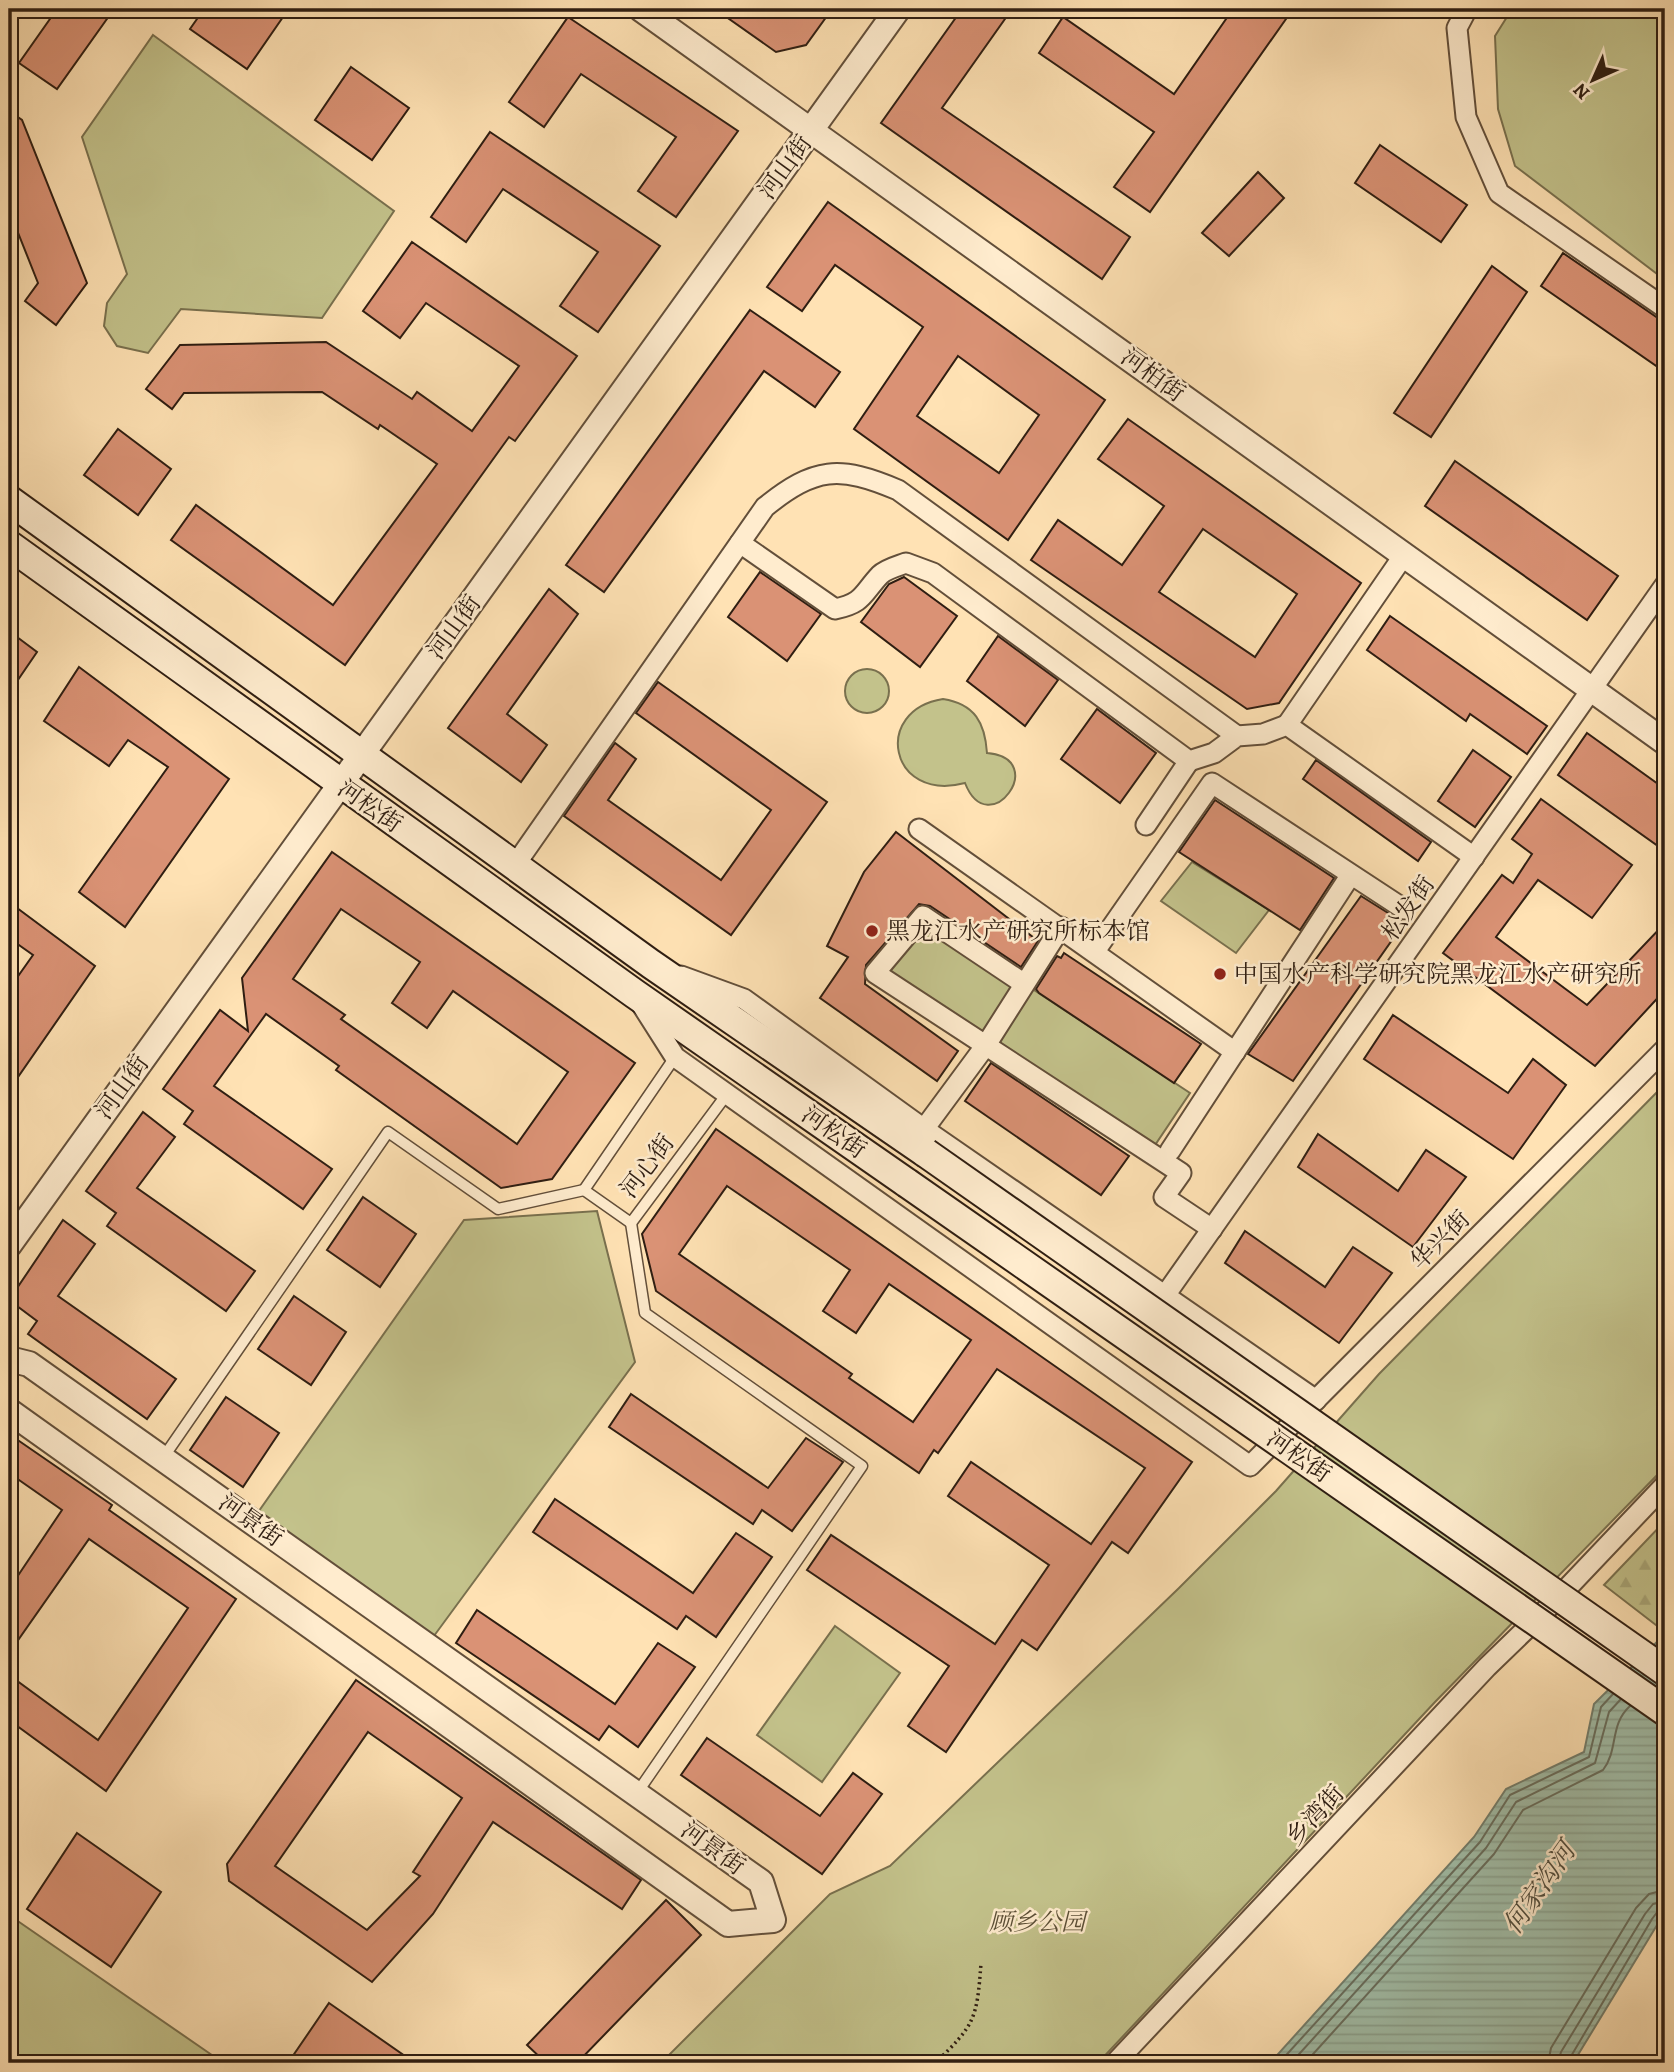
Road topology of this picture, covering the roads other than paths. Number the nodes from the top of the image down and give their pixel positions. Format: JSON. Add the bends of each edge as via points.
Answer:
{"nodes":[{"id":1,"x":641,"y":9,"type":"edge"},
{"id":2,"x":898,"y":9,"type":"edge"},
{"id":3,"x":1467,"y":9,"type":"edge"},
{"id":4,"x":811,"y":130,"type":"junction"},
{"id":5,"x":1665,"y":308,"type":"edge"},
{"id":6,"x":9,"y":500,"type":"edge"},
{"id":7,"x":740,"y":543,"type":"junction"},
{"id":8,"x":9,"y":545,"type":"edge"},
{"id":9,"x":1404,"y":555,"type":"junction"},
{"id":10,"x":1665,"y":585,"type":"edge"},
{"id":11,"x":1592,"y":689,"type":"junction"},
{"id":12,"x":1287,"y":725,"type":"junction"},
{"id":13,"x":1237,"y":736,"type":"junction"},
{"id":14,"x":1665,"y":742,"type":"edge"},
{"id":15,"x":361,"y":757,"type":"junction"},
{"id":16,"x":1189,"y":761,"type":"junction"},
{"id":17,"x":340,"y":785,"type":"junction"},
{"id":18,"x":1146,"y":825,"type":"dead end"},
{"id":19,"x":919,"y":829,"type":"dead end"},
{"id":20,"x":1474,"y":857,"type":"junction"},
{"id":21,"x":515,"y":865,"type":"junction"},
{"id":22,"x":1350,"y":876,"type":"junction"},
{"id":23,"x":1404,"y":909,"type":"dead end"},
{"id":24,"x":1060,"y":927,"type":"junction"},
{"id":25,"x":1095,"y":951,"type":"junction"},
{"id":26,"x":1023,"y":983,"type":"junction"},
{"id":27,"x":635,"y":994,"type":"junction"},
{"id":28,"x":986,"y":1045,"type":"junction"},
{"id":29,"x":1665,"y":1049,"type":"edge"},
{"id":30,"x":1235,"y":1052,"type":"junction"},
{"id":31,"x":675,"y":1057,"type":"junction"},
{"id":32,"x":727,"y":1094,"type":"junction"},
{"id":33,"x":925,"y":1141,"type":"junction"},
{"id":34,"x":1170,"y":1152,"type":"dead end"},
{"id":35,"x":584,"y":1190,"type":"junction"},
{"id":36,"x":631,"y":1223,"type":"junction"},
{"id":37,"x":1212,"y":1229,"type":"junction"},
{"id":38,"x":9,"y":1245,"type":"edge"},
{"id":39,"x":1166,"y":1294,"type":"junction"},
{"id":40,"x":9,"y":1359,"type":"edge"},
{"id":41,"x":1316,"y":1400,"type":"junction"},
{"id":42,"x":9,"y":1411,"type":"edge"},
{"id":43,"x":163,"y":1458,"type":"junction"},
{"id":44,"x":1665,"y":1485,"type":"edge"},
{"id":45,"x":1665,"y":1671,"type":"edge"},
{"id":46,"x":1665,"y":1711,"type":"edge"},
{"id":47,"x":637,"y":1793,"type":"junction"},
{"id":48,"x":1115,"y":2063,"type":"edge"}],
"edges":[{"from":1,"to":4,"type":"street","name":"河柏街"},
{"from":2,"to":4,"type":"street","name":"河山街"},
{"from":3,"to":5,"type":"street","via":[[1457,28],[1466,117],[1499,194]]},
{"from":4,"to":9,"type":"street","name":"河柏街"},
{"from":4,"to":15,"type":"street","name":"河山街"},
{"from":6,"to":15,"type":"main road","name":"河松街"},
{"from":7,"to":13,"type":"street","via":[[765,508],[791,486],[827,473],[862,474],[898,490]]},
{"from":7,"to":16,"type":"street","via":[[835,608],[858,600],[881,573],[906,563],[933,573]]},
{"from":7,"to":21,"type":"street"},
{"from":8,"to":17,"type":"main road","name":"河松街"},
{"from":9,"to":11,"type":"street","name":"河柏街"},
{"from":9,"to":12,"type":"street"},
{"from":10,"to":11,"type":"street","name":"松发街"},
{"from":11,"to":14,"type":"street","name":"河柏街"},
{"from":11,"to":20,"type":"street","name":"松发街"},
{"from":12,"to":13,"type":"street","via":[[1263,734]]},
{"from":12,"to":20,"type":"street"},
{"from":13,"to":16,"type":"street","via":[[1214,753]]},
{"from":15,"to":17,"type":"street","name":"河山街"},
{"from":15,"to":21,"type":"main road","name":"河松街"},
{"from":16,"to":18,"type":"street"},
{"from":17,"to":27,"type":"main road","name":"河松街"},
{"from":17,"to":38,"type":"street","name":"河山街"},
{"from":19,"to":24,"type":"street"},
{"from":20,"to":37,"type":"street","name":"松发街"},
{"from":21,"to":33,"type":"main road","name":"河松街","via":[[651,964]]},
{"from":22,"to":23,"type":"street"},
{"from":22,"to":25,"type":"street","via":[[1212,783]]},
{"from":22,"to":30,"type":"street"},
{"from":24,"to":25,"type":"street"},
{"from":24,"to":26,"type":"street"},
{"from":25,"to":30,"type":"street"},
{"from":26,"to":28,"type":"street"},
{"from":26,"to":28,"type":"street","via":[[923,916],[875,973]]},
{"from":27,"to":31,"type":"street"},
{"from":27,"to":46,"type":"main road","name":"河松街","bridge":true},
{"from":28,"to":33,"type":"street"},
{"from":28,"to":37,"type":"street","via":[[1181,1174],[1164,1197]]},
{"from":29,"to":41,"type":"street","name":"华兴街"},
{"from":30,"to":34,"type":"street"},
{"from":31,"to":32,"type":"street"},
{"from":31,"to":35,"type":"lane","name":"河心街"},
{"from":32,"to":36,"type":"lane","name":"河心街"},
{"from":32,"to":41,"type":"street","name":"华兴街","via":[[1250,1466]]},
{"from":33,"to":39,"type":"street"},
{"from":33,"to":45,"type":"main road","name":"河松街","bridge":true},
{"from":35,"to":36,"type":"lane","name":"河心街"},
{"from":35,"to":43,"type":"lane","via":[[498,1209],[388,1132]]},
{"from":36,"to":47,"type":"lane","via":[[645,1313],[862,1466]]},
{"from":37,"to":39,"type":"street","name":"松发街"},
{"from":39,"to":41,"type":"street"},
{"from":40,"to":43,"type":"street","name":"河景街","via":[[29,1364]]},
{"from":42,"to":47,"type":"street","name":"河景街","via":[[728,1924],[773,1920],[761,1882]]},
{"from":43,"to":47,"type":"street","name":"河景街"},
{"from":44,"to":48,"type":"street","name":"乡湾街"}]}
